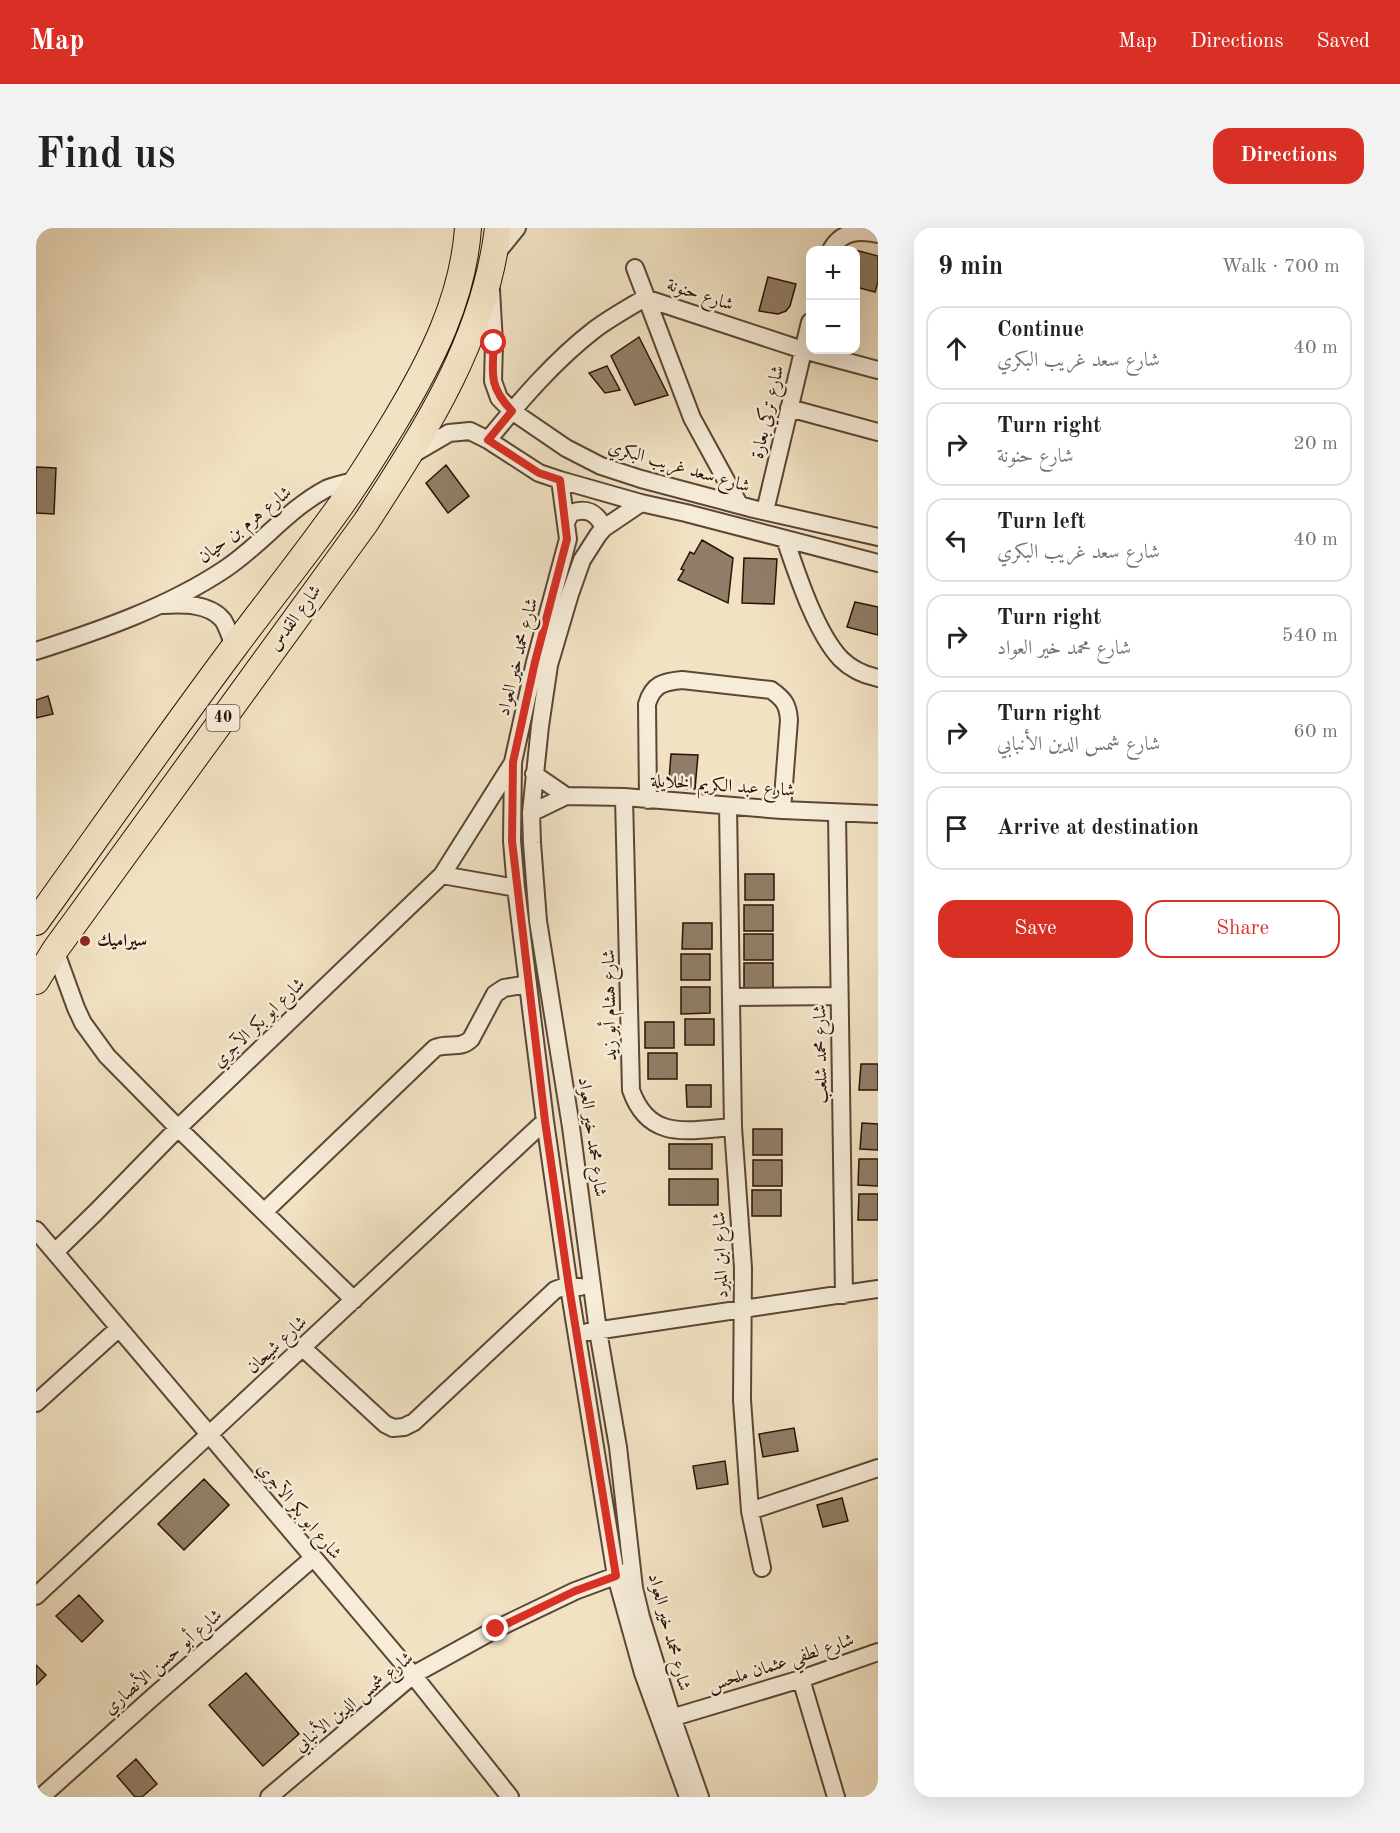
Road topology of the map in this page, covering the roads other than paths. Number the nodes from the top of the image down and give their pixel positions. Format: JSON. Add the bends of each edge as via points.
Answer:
{"nodes":[{"id":1,"x":468,"y":228,"type":"edge"},
{"id":2,"x":498,"y":228,"type":"edge"},
{"id":3,"x":517,"y":228,"type":"edge"},
{"id":4,"x":878,"y":234,"type":"edge"},
{"id":5,"x":834,"y":246,"type":"edge"},
{"id":6,"x":492,"y":267,"type":"junction"},
{"id":7,"x":635,"y":268,"type":"dead end"},
{"id":8,"x":645,"y":298,"type":"junction"},
{"id":9,"x":806,"y":338,"type":"edge"},
{"id":10,"x":803,"y":350,"type":"junction"},
{"id":11,"x":878,"y":370,"type":"edge"},
{"id":12,"x":789,"y":408,"type":"junction"},
{"id":13,"x":512,"y":411,"type":"junction"},
{"id":14,"x":878,"y":432,"type":"edge"},
{"id":15,"x":488,"y":440,"type":"junction"},
{"id":16,"x":409,"y":456,"type":"junction"},
{"id":17,"x":357,"y":480,"type":"junction"},
{"id":18,"x":560,"y":480,"type":"junction"},
{"id":19,"x":641,"y":503,"type":"junction"},
{"id":20,"x":739,"y":504,"type":"junction"},
{"id":21,"x":765,"y":511,"type":"junction"},
{"id":22,"x":566,"y":522,"type":"junction"},
{"id":23,"x":604,"y":528,"type":"junction"},
{"id":24,"x":878,"y":537,"type":"edge"},
{"id":25,"x":785,"y":539,"type":"junction"},
{"id":26,"x":878,"y":563,"type":"edge"},
{"id":27,"x":159,"y":606,"type":"junction"},
{"id":28,"x":234,"y":647,"type":"junction"},
{"id":29,"x":36,"y":651,"type":"edge"},
{"id":30,"x":878,"y":678,"type":"edge"},
{"id":31,"x":513,"y":762,"type":"junction"},
{"id":32,"x":534,"y":774,"type":"junction"},
{"id":33,"x":566,"y":796,"type":"junction"},
{"id":34,"x":624,"y":797,"type":"junction"},
{"id":35,"x":648,"y":800,"type":"junction"},
{"id":36,"x":728,"y":806,"type":"junction"},
{"id":37,"x":782,"y":810,"type":"junction"},
{"id":38,"x":531,"y":813,"type":"junction"},
{"id":39,"x":837,"y":813,"type":"junction"},
{"id":40,"x":878,"y":814,"type":"edge"},
{"id":41,"x":442,"y":875,"type":"junction"},
{"id":42,"x":516,"y":888,"type":"junction"},
{"id":43,"x":36,"y":922,"type":"edge"},
{"id":44,"x":55,"y":950,"type":"junction"},
{"id":45,"x":36,"y":981,"type":"edge"},
{"id":46,"x":528,"y":984,"type":"junction"},
{"id":47,"x":839,"y":996,"type":"junction"},
{"id":48,"x":731,"y":997,"type":"junction"},
{"id":49,"x":545,"y":1121,"type":"junction"},
{"id":50,"x":733,"y":1127,"type":"junction"},
{"id":51,"x":178,"y":1128,"type":"junction"},
{"id":52,"x":265,"y":1212,"type":"junction"},
{"id":53,"x":36,"y":1230,"type":"edge"},
{"id":54,"x":56,"y":1252,"type":"junction"},
{"id":55,"x":569,"y":1287,"type":"junction"},
{"id":56,"x":593,"y":1287,"type":"junction"},
{"id":57,"x":878,"y":1289,"type":"edge"},
{"id":58,"x":844,"y":1294,"type":"junction"},
{"id":59,"x":354,"y":1300,"type":"junction"},
{"id":60,"x":742,"y":1311,"type":"junction"},
{"id":61,"x":119,"y":1328,"type":"junction"},
{"id":62,"x":598,"y":1331,"type":"junction"},
{"id":63,"x":577,"y":1334,"type":"junction"},
{"id":64,"x":303,"y":1348,"type":"junction"},
{"id":65,"x":36,"y":1403,"type":"edge"},
{"id":66,"x":210,"y":1433,"type":"junction"},
{"id":67,"x":878,"y":1468,"type":"edge"},
{"id":68,"x":750,"y":1511,"type":"junction"},
{"id":69,"x":313,"y":1558,"type":"junction"},
{"id":70,"x":762,"y":1568,"type":"dead end"},
{"id":71,"x":624,"y":1573,"type":"junction"},
{"id":72,"x":36,"y":1596,"type":"edge"},
{"id":73,"x":878,"y":1653,"type":"edge"},
{"id":74,"x":413,"y":1675,"type":"junction"},
{"id":75,"x":801,"y":1678,"type":"junction"},
{"id":76,"x":666,"y":1719,"type":"junction"},
{"id":77,"x":41,"y":1797,"type":"edge"},
{"id":78,"x":269,"y":1797,"type":"edge"},
{"id":79,"x":510,"y":1797,"type":"edge"},
{"id":80,"x":688,"y":1797,"type":"edge"},
{"id":81,"x":700,"y":1797,"type":"edge"},
{"id":82,"x":836,"y":1797,"type":"edge"}],
"edges":[{"from":1,"to":17,"type":"highway","name":"شارع القدس","number":"40","via":[[459,282],[438,342]]},
{"from":2,"to":6,"type":"highway","name":"شارع القدس","number":"40"},
{"from":3,"to":6,"type":"street"},
{"from":4,"to":5,"type":"street","via":[[852,233]]},
{"from":6,"to":13,"type":"street","name":"شارع سعد غريب البكري","via":[[493,381],[499,398]]},
{"from":6,"to":16,"type":"highway","name":"شارع القدس","number":"40","via":[[471,339]]},
{"from":7,"to":8,"type":"street"},
{"from":8,"to":10,"type":"street","name":"شارع حنونة"},
{"from":8,"to":13,"type":"street","name":"شارع حنونة","via":[[594,330]]},
{"from":8,"to":20,"type":"street","via":[[692,418]]},
{"from":9,"to":10,"type":"street","name":"شارع تركي بعارة"},
{"from":10,"to":11,"type":"street","name":"شارع حنونة"},
{"from":10,"to":12,"type":"street","name":"شارع تركي بعارة"},
{"from":12,"to":14,"type":"street"},
{"from":12,"to":21,"type":"street","name":"شارع تركي بعارة"},
{"from":13,"to":15,"type":"street","name":"شارع حنونة"},
{"from":13,"to":20,"type":"street","name":"شارع سعد غريب البكري","via":[[566,448],[601,466]]},
{"from":15,"to":16,"type":"street","via":[[470,431],[449,433]]},
{"from":15,"to":18,"type":"street","via":[[539,473]]},
{"from":16,"to":44,"type":"highway","name":"شارع القدس","number":"40","via":[[366,522]]},
{"from":17,"to":27,"type":"street","name":"شارع هرم بن حيان","via":[[328,488],[301,505],[227,568]]},
{"from":17,"to":28,"type":"highway","name":"شارع القدس","number":"40"},
{"from":18,"to":19,"type":"street"},
{"from":18,"to":22,"type":"street","name":"شارع محمد خير العواد"},
{"from":19,"to":23,"type":"street","name":"شارع محمد خير العواد"},
{"from":19,"to":25,"type":"street"},
{"from":20,"to":21,"type":"street","name":"شارع سعد غريب البكري"},
{"from":21,"to":24,"type":"street","name":"شارع سعد غريب البكري"},
{"from":22,"to":23,"type":"street","via":[[571,513],[586,510],[598,517]]},
{"from":22,"to":31,"type":"street","name":"شارع محمد خير العواد","via":[[564,555]]},
{"from":23,"to":32,"type":"street","name":"شارع محمد خير العواد","via":[[582,560],[549,664]]},
{"from":25,"to":26,"type":"street"},
{"from":25,"to":30,"type":"street","via":[[802,588],[840,658],[852,668]]},
{"from":27,"to":28,"type":"street","name":"شارع هرم بن حيان","via":[[206,608],[224,621]]},
{"from":27,"to":29,"type":"street","name":"شارع هرم بن حيان"},
{"from":28,"to":43,"type":"highway","name":"شارع القدس","number":"40"},
{"from":31,"to":41,"type":"street","name":"شارع ابو بكر الآجري"},
{"from":31,"to":42,"type":"street","name":"شارع محمد خير العواد"},
{"from":32,"to":33,"type":"street"},
{"from":32,"to":38,"type":"street","name":"شارع محمد خير العواد"},
{"from":33,"to":34,"type":"street","name":"شارع عبد الكريم الخلايلة"},
{"from":33,"to":38,"type":"street","name":"شارع عبد الكريم الخلايلة"},
{"from":34,"to":35,"type":"street","name":"شارع عبد الكريم الخلايلة"},
{"from":34,"to":50,"type":"street","name":"شارع هشام أبو زيد","via":[[630,1090],[636,1106],[660,1126],[676,1130]]},
{"from":35,"to":36,"type":"street","name":"شارع عبد الكريم الخلايلة"},
{"from":35,"to":37,"type":"street","via":[[647,704],[656,687],[682,680],[771,690],[782,697],[788,706],[789,720]]},
{"from":36,"to":37,"type":"street","name":"شارع عبد الكريم الخلايلة"},
{"from":36,"to":48,"type":"street","name":"شارع ابن المبرد"},
{"from":37,"to":39,"type":"street","name":"شارع عبد الكريم الخلايلة"},
{"from":38,"to":56,"type":"street","name":"شارع محمد خير العواد","via":[[538,921]]},
{"from":39,"to":40,"type":"street","name":"شارع عبد الكريم الخلايلة"},
{"from":39,"to":47,"type":"street","name":"شارع محمد شلعب"},
{"from":41,"to":42,"type":"street"},
{"from":41,"to":51,"type":"street","name":"شارع ابو بكر الآجري"},
{"from":42,"to":46,"type":"street","name":"شارع محمد خير العواد"},
{"from":44,"to":45,"type":"highway","name":"شارع القدس","number":"40"},
{"from":44,"to":51,"type":"street","via":[[83,1023],[107,1056]]},
{"from":46,"to":49,"type":"street","name":"شارع محمد خير العواد"},
{"from":46,"to":52,"type":"street","via":[[504,988],[495,994],[468,1043],[435,1048]]},
{"from":47,"to":48,"type":"street"},
{"from":47,"to":58,"type":"street","name":"شارع محمد شلعب"},
{"from":48,"to":50,"type":"street","name":"شارع ابن المبرد"},
{"from":49,"to":55,"type":"street","name":"شارع محمد خير العواد"},
{"from":49,"to":59,"type":"street","name":"شارع شيحان"},
{"from":50,"to":60,"type":"street","name":"شارع ابن المبرد","via":[[743,1268]]},
{"from":51,"to":52,"type":"street"},
{"from":51,"to":54,"type":"street","name":"شارع ابو بكر الآجري"},
{"from":52,"to":59,"type":"street"},
{"from":53,"to":54,"type":"street","name":"شارع ابو بكر الآجري"},
{"from":54,"to":61,"type":"street","name":"شارع ابو بكر الآجري"},
{"from":55,"to":56,"type":"street"},
{"from":55,"to":63,"type":"street","name":"شارع محمد خير العواد"},
{"from":55,"to":64,"type":"street","via":[[555,1290],[414,1422],[404,1427],[393,1428],[380,1420]]},
{"from":56,"to":62,"type":"street","name":"شارع محمد خير العواد"},
{"from":57,"to":58,"type":"street"},
{"from":58,"to":60,"type":"street"},
{"from":59,"to":64,"type":"street","name":"شارع شيحان"},
{"from":60,"to":62,"type":"street"},
{"from":60,"to":68,"type":"street","name":"شارع ابن المبرد","via":[[742,1400]]},
{"from":61,"to":65,"type":"street"},
{"from":61,"to":66,"type":"street","name":"شارع ابو بكر الآجري"},
{"from":62,"to":63,"type":"street"},
{"from":62,"to":71,"type":"street","name":"شارع محمد خير العواد","via":[[618,1447]]},
{"from":63,"to":71,"type":"street","name":"شارع محمد خير العواد"},
{"from":64,"to":66,"type":"street","name":"شارع شيحان"},
{"from":66,"to":69,"type":"street","name":"شارع ابو بكر الآجري"},
{"from":66,"to":72,"type":"street","name":"شارع شيحان"},
{"from":67,"to":68,"type":"street"},
{"from":68,"to":70,"type":"street","name":"شارع ابن المبرد"},
{"from":69,"to":74,"type":"street","name":"شارع ابو بكر الآجري"},
{"from":69,"to":77,"type":"street","name":"شارع أبو حسن الأنصاري"},
{"from":71,"to":74,"type":"street","name":"شارع شمس الدين الأنبابي","via":[[575,1591],[496,1629]]},
{"from":71,"to":76,"type":"street","name":"شارع محمد خير العواد","via":[[643,1673]]},
{"from":73,"to":75,"type":"street","name":"شارع لطفي عثمان ملحس"},
{"from":74,"to":78,"type":"street","name":"شارع شمس الدين الأنبابي"},
{"from":74,"to":79,"type":"street","name":"شارع ابو بكر الآجري"},
{"from":75,"to":76,"type":"street","name":"شارع لطفي عثمان ملحس"},
{"from":75,"to":82,"type":"street"},
{"from":76,"to":80,"type":"street","name":"شارع محمد خير العواد"},
{"from":76,"to":81,"type":"street","name":"شارع محمد خير العواد"}]}
